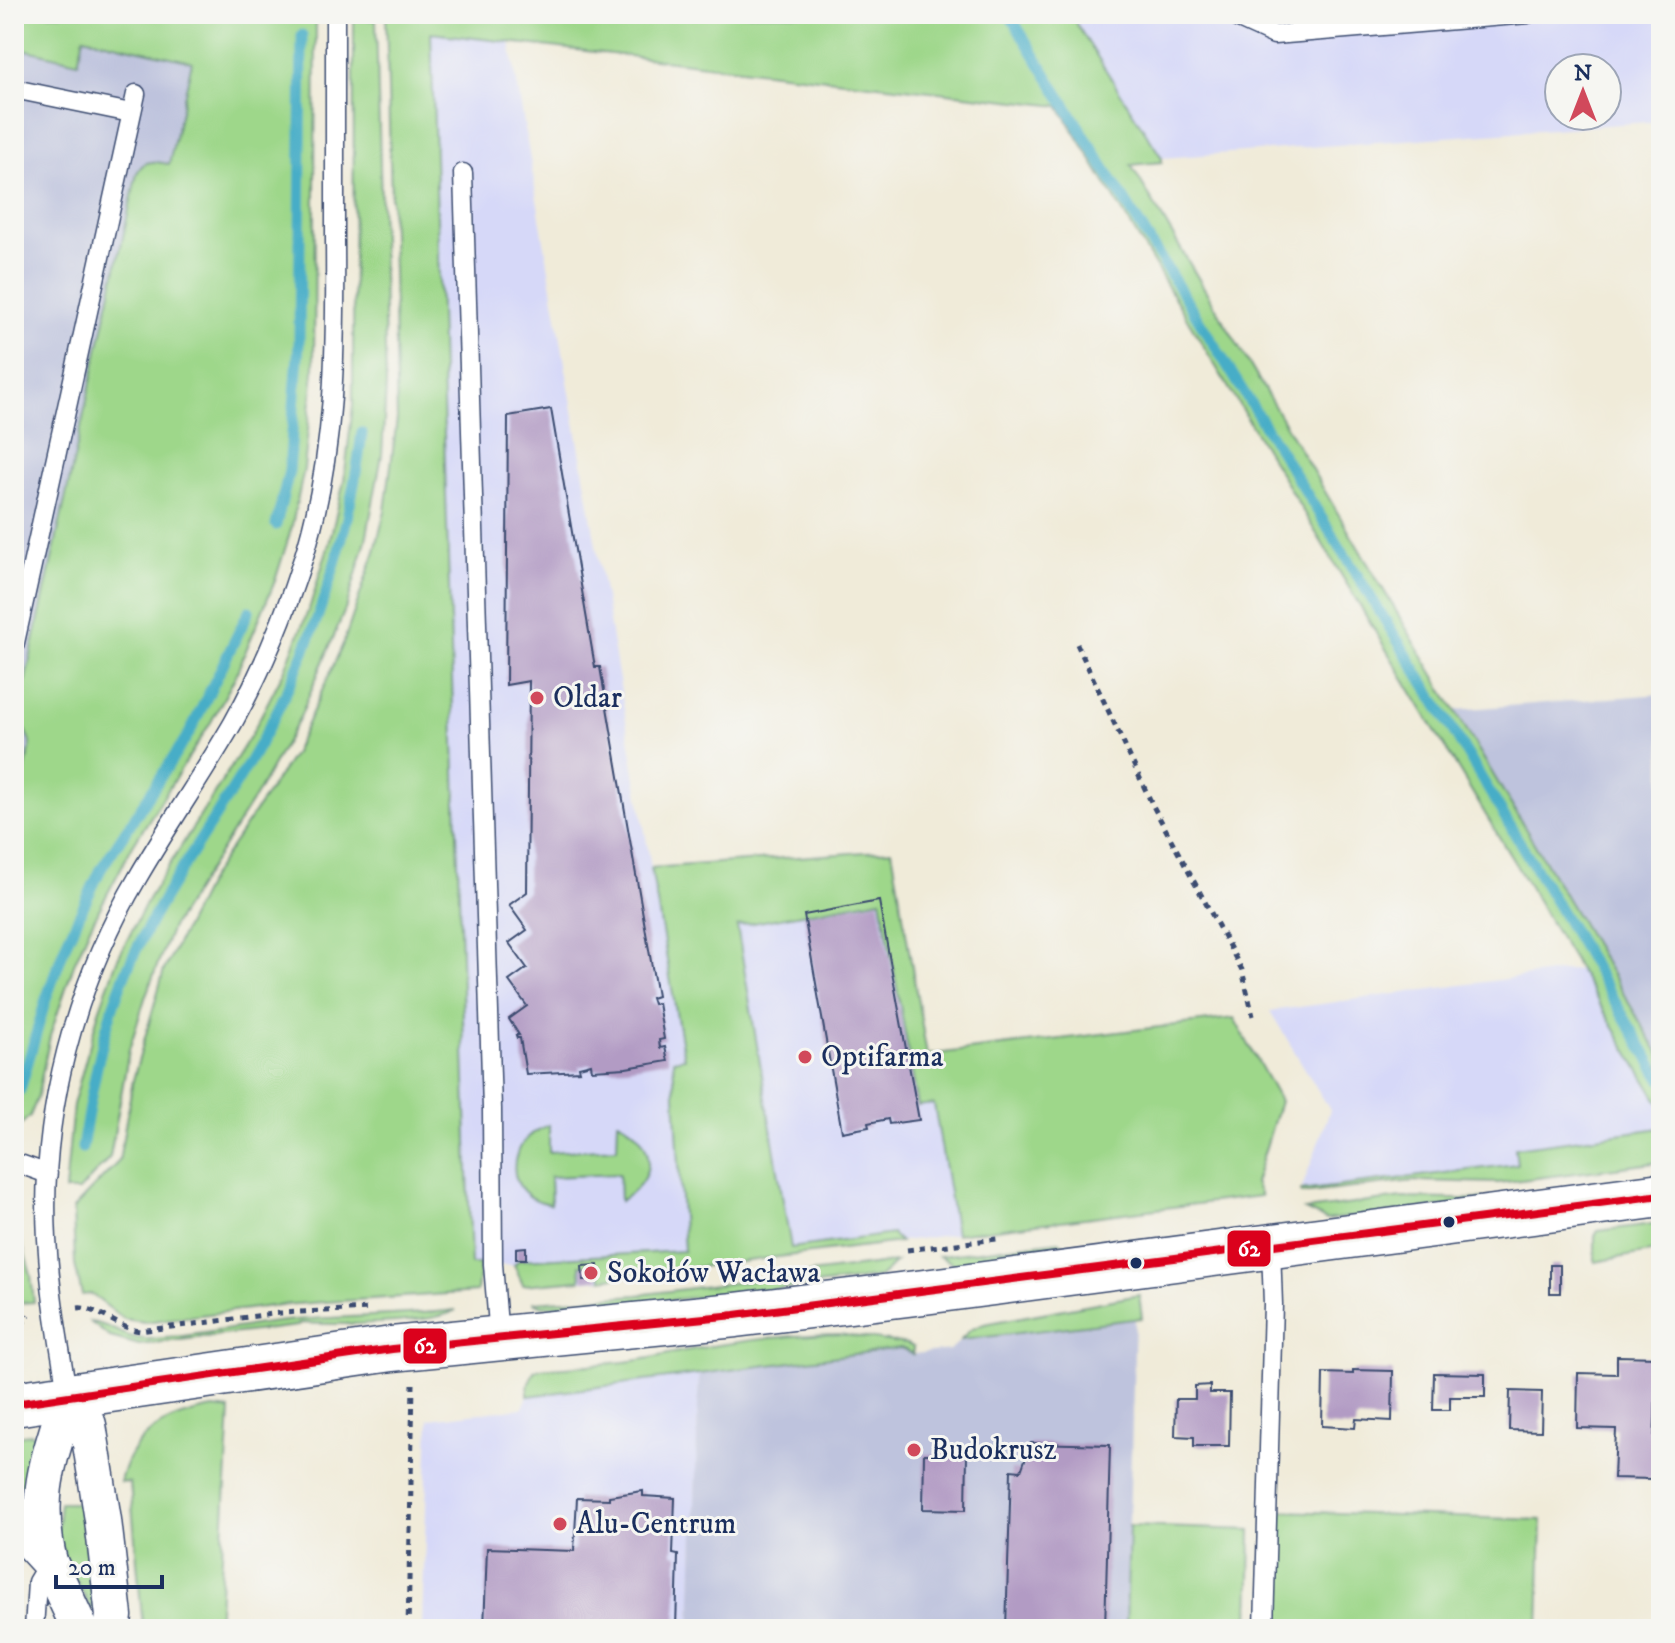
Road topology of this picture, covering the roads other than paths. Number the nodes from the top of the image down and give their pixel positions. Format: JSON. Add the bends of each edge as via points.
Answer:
{"nodes":[{"id":1,"x":335,"y":14,"type":"edge"},
{"id":2,"x":1228,"y":14,"type":"edge"},
{"id":3,"x":1528,"y":14,"type":"edge"},
{"id":4,"x":14,"y":89,"type":"edge"},
{"id":5,"x":136,"y":94,"type":"dead end"},
{"id":6,"x":131,"y":113,"type":"junction"},
{"id":7,"x":463,"y":173,"type":"dead end"},
{"id":8,"x":14,"y":647,"type":"edge"},
{"id":9,"x":14,"y":1162,"type":"edge"},
{"id":10,"x":48,"y":1174,"type":"junction"},
{"id":11,"x":1661,"y":1195,"type":"edge"},
{"id":12,"x":1271,"y":1248,"type":"junction"},
{"id":13,"x":499,"y":1338,"type":"junction"},
{"id":14,"x":68,"y":1397,"type":"junction"},
{"id":15,"x":14,"y":1404,"type":"edge"},
{"id":16,"x":14,"y":1524,"type":"edge"},
{"id":17,"x":49,"y":1562,"type":"junction"},
{"id":18,"x":34,"y":1629,"type":"edge"},
{"id":19,"x":80,"y":1629,"type":"edge"},
{"id":20,"x":112,"y":1629,"type":"edge"},
{"id":21,"x":1264,"y":1629,"type":"edge"}],
"edges":[{"from":1,"to":10,"type":"lane","via":[[333,394],[314,517],[280,623],[251,687],[138,877],[96,962],[58,1087]]},
{"from":2,"to":3,"type":"lane","via":[[1274,35]]},
{"from":4,"to":6,"type":"lane"},
{"from":5,"to":6,"type":"lane"},
{"from":6,"to":8,"type":"lane"},
{"from":7,"to":13,"type":"lane"},
{"from":9,"to":10,"type":"lane"},
{"from":10,"to":14,"type":"lane","via":[[49,1270]]},
{"from":11,"to":12,"type":"street"},
{"from":12,"to":13,"type":"street","via":[[735,1315]]},
{"from":12,"to":21,"type":"lane"},
{"from":13,"to":14,"type":"street"},
{"from":14,"to":15,"type":"street"},
{"from":14,"to":17,"type":"street","via":[[41,1497]]},
{"from":14,"to":20,"type":"street","via":[[88,1425]]},
{"from":16,"to":17,"type":"street"},
{"from":17,"to":18,"type":"lane","via":[[37,1582]]},
{"from":17,"to":19,"type":"street"}]}
